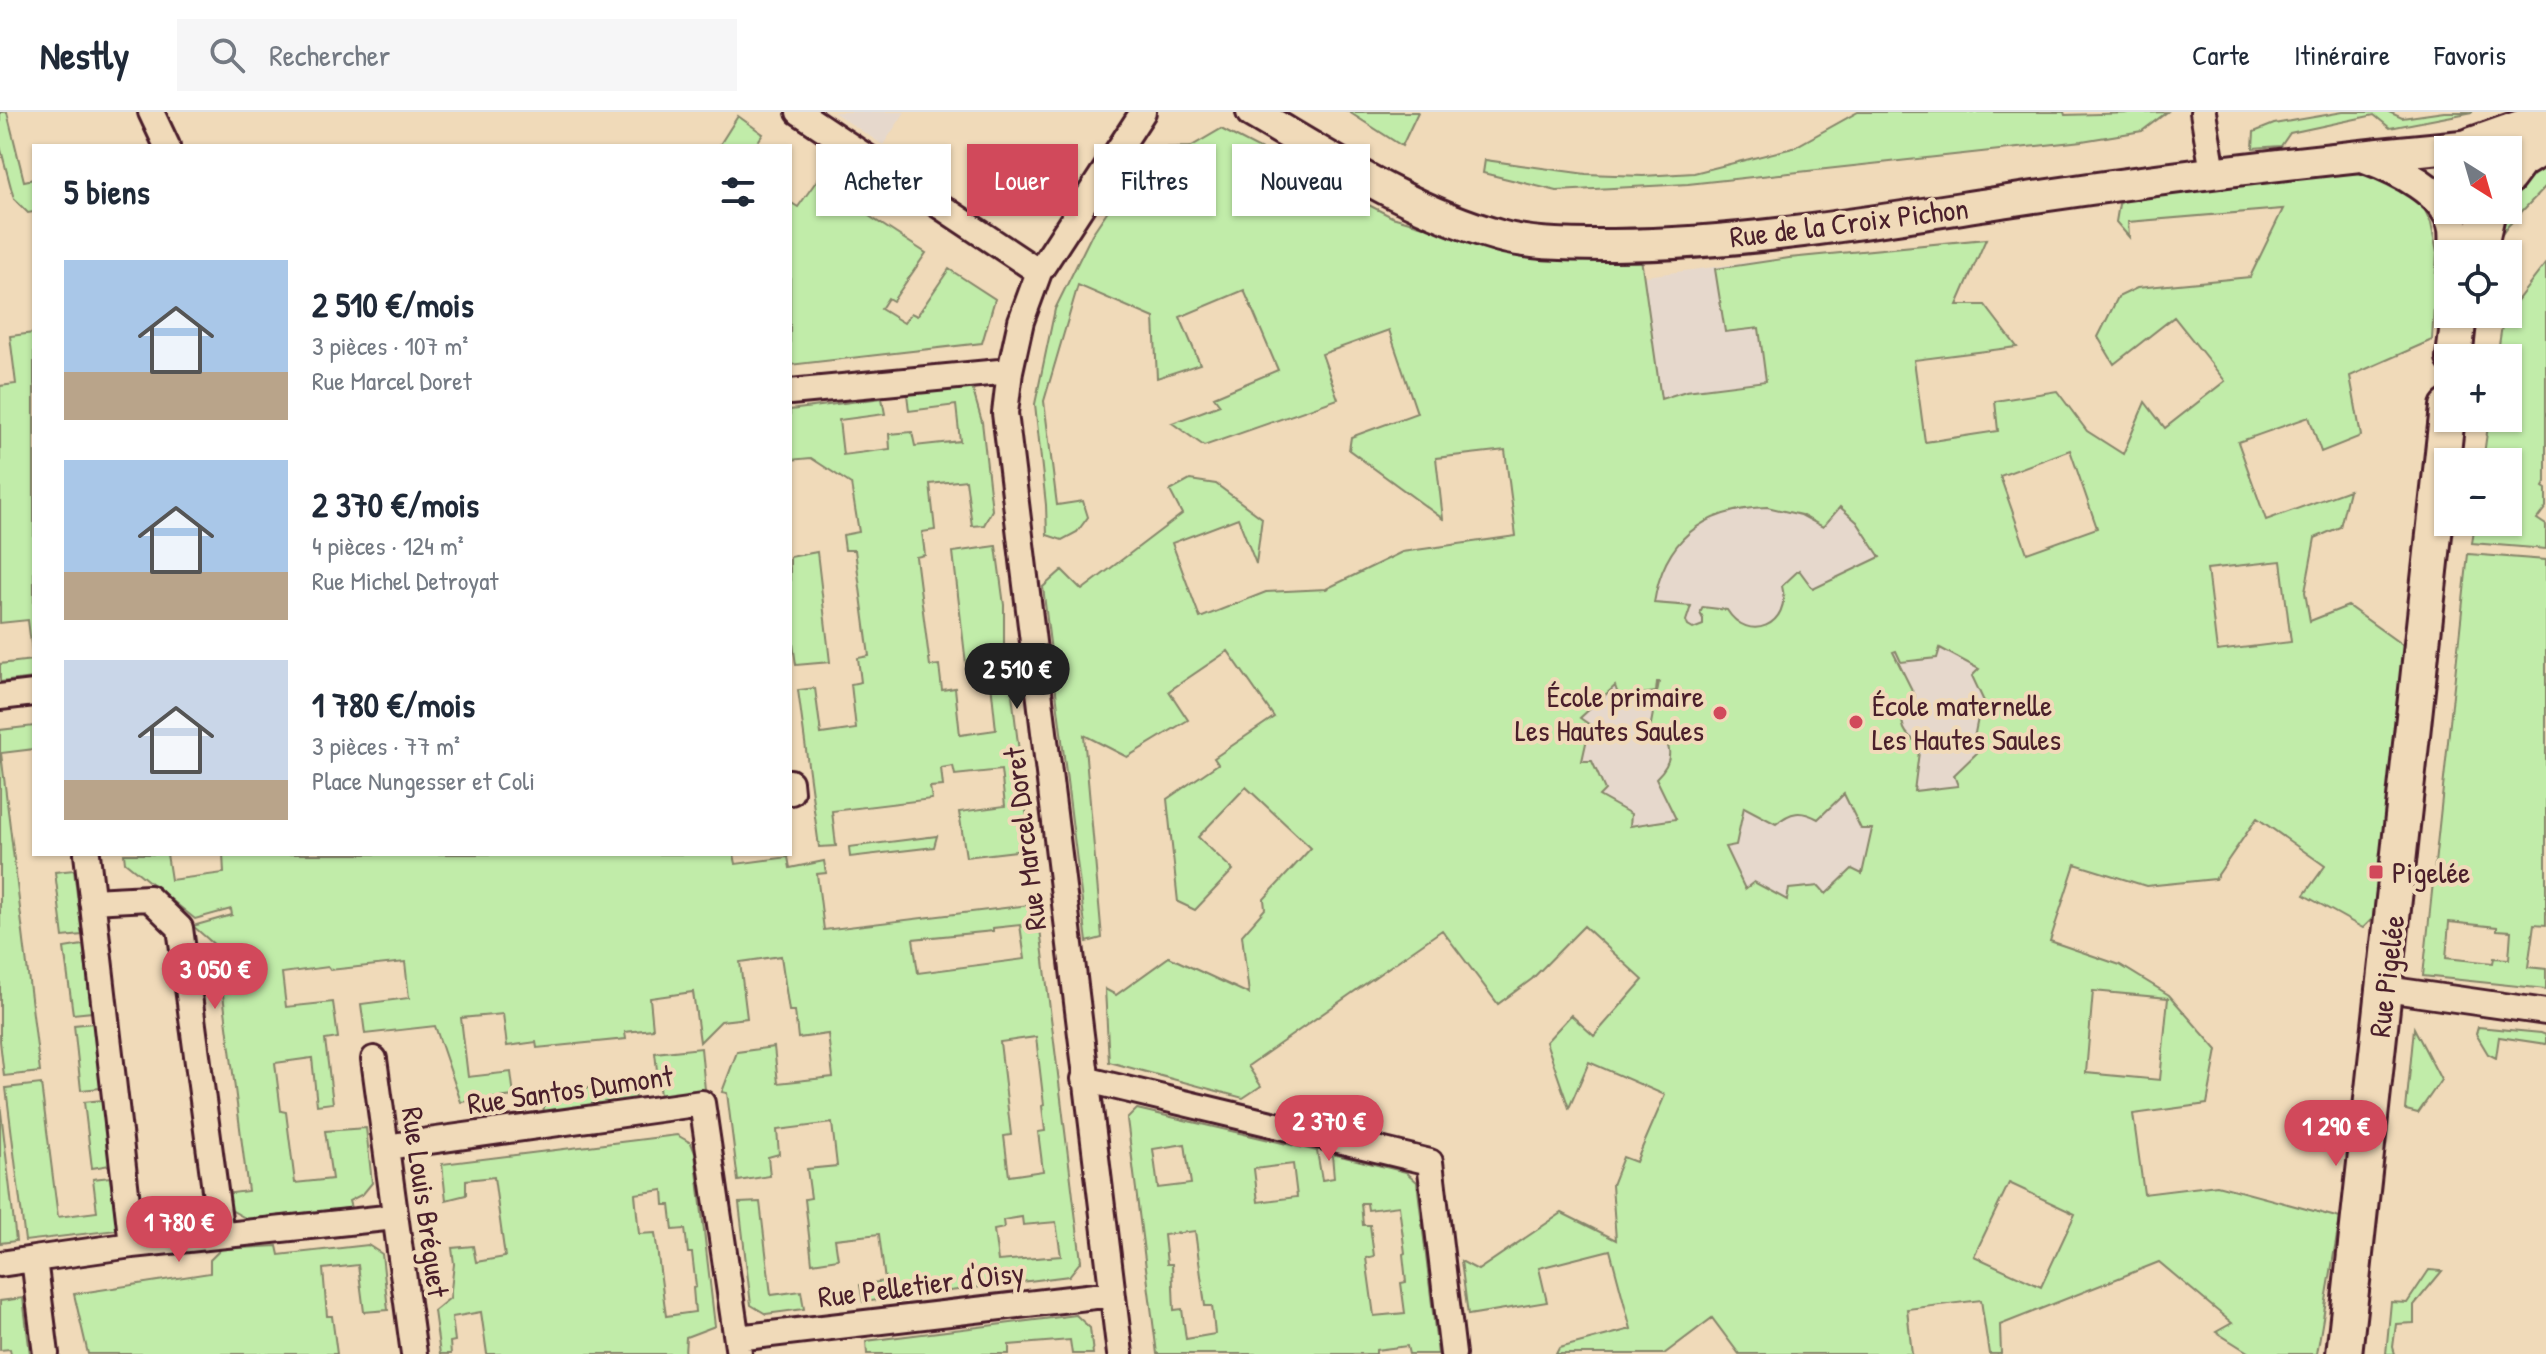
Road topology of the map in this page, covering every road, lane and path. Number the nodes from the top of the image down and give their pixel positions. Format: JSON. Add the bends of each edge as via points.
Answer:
{"nodes":[{"id":1,"x":151,"y":112,"type":"edge"},
{"id":2,"x":799,"y":112,"type":"edge"},
{"id":3,"x":1143,"y":112,"type":"edge"},
{"id":4,"x":1252,"y":112,"type":"edge"},
{"id":5,"x":2203,"y":112,"type":"edge"},
{"id":6,"x":2546,"y":119,"type":"edge"},
{"id":7,"x":2503,"y":136,"type":"edge"},
{"id":8,"x":2546,"y":138,"type":"edge"},
{"id":9,"x":2522,"y":141,"type":"edge"},
{"id":10,"x":166,"y":144,"type":"edge"},
{"id":11,"x":2546,"y":145,"type":"edge"},
{"id":12,"x":2434,"y":150,"type":"edge"},
{"id":13,"x":2359,"y":155,"type":"junction"},
{"id":14,"x":2522,"y":160,"type":"edge"},
{"id":15,"x":2213,"y":172,"type":"junction"},
{"id":16,"x":2454,"y":240,"type":"edge"},
{"id":17,"x":1039,"y":272,"type":"junction"},
{"id":18,"x":1010,"y":371,"type":"junction"},
{"id":19,"x":792,"y":392,"type":"edge"},
{"id":20,"x":2445,"y":432,"type":"edge"},
{"id":21,"x":32,"y":693,"type":"edge"},
{"id":22,"x":0,"y":697,"type":"edge"},
{"id":23,"x":87,"y":856,"type":"edge"},
{"id":24,"x":92,"y":901,"type":"junction"},
{"id":25,"x":2386,"y":989,"type":"junction"},
{"id":26,"x":2546,"y":1012,"type":"edge"},
{"id":27,"x":374,"y":1059,"type":"dead end"},
{"id":28,"x":1084,"y":1079,"type":"junction"},
{"id":29,"x":386,"y":1147,"type":"junction"},
{"id":30,"x":395,"y":1217,"type":"junction"},
{"id":31,"x":221,"y":1235,"type":"junction"},
{"id":32,"x":132,"y":1245,"type":"junction"},
{"id":33,"x":34,"y":1259,"type":"junction"},
{"id":34,"x":0,"y":1264,"type":"edge"},
{"id":35,"x":1112,"y":1294,"type":"junction"},
{"id":36,"x":738,"y":1346,"type":"edge"},
{"id":37,"x":46,"y":1354,"type":"edge"},
{"id":38,"x":414,"y":1354,"type":"edge"},
{"id":39,"x":1120,"y":1354,"type":"edge"},
{"id":40,"x":1453,"y":1354,"type":"edge"},
{"id":41,"x":2344,"y":1354,"type":"edge"}],
"edges":[{"from":1,"to":10,"type":"street"},
{"from":2,"to":17,"type":"street"},
{"from":3,"to":17,"type":"street","name":"Rue Marcel Doret"},
{"from":4,"to":15,"type":"street","name":"Rue de la Croix Pichon","via":[[1396,197],[1502,237],[1579,245],[1675,244],[1859,223]]},
{"from":5,"to":15,"type":"street"},
{"from":6,"to":7,"type":"main road"},
{"from":8,"to":9,"type":"main road"},
{"from":11,"to":14,"type":"main road"},
{"from":12,"to":13,"type":"street","name":"Rue de la Croix Pichon"},
{"from":13,"to":15,"type":"street","name":"Rue de la Croix Pichon"},
{"from":13,"to":16,"type":"street","via":[[2394,168],[2433,195],[2446,210]]},
{"from":17,"to":18,"type":"street","name":"Rue Marcel Doret"},
{"from":18,"to":19,"type":"street"},
{"from":18,"to":28,"type":"street","name":"Rue Marcel Doret","via":[[1005,413]]},
{"from":20,"to":25,"type":"main road","name":"Rue Pigelée"},
{"from":21,"to":22,"type":"street"},
{"from":23,"to":24,"type":"street"},
{"from":24,"to":31,"type":"street","via":[[149,898],[180,928]]},
{"from":24,"to":32,"type":"street"},
{"from":25,"to":26,"type":"street"},
{"from":25,"to":41,"type":"main road","name":"Rue Pigelée"},
{"from":27,"to":29,"type":"street","name":"Rue Louis Bréguet"},
{"from":28,"to":35,"type":"street","name":"Rue Marcel Doret"},
{"from":28,"to":40,"type":"street","via":[[1430,1162]]},
{"from":29,"to":30,"type":"street","name":"Rue Louis Bréguet"},
{"from":29,"to":36,"type":"street","name":"Rue Santos Dumont","via":[[702,1103]]},
{"from":30,"to":31,"type":"street"},
{"from":30,"to":38,"type":"street","name":"Rue Louis Bréguet"},
{"from":31,"to":32,"type":"street"},
{"from":32,"to":33,"type":"street"},
{"from":33,"to":34,"type":"street"},
{"from":33,"to":37,"type":"street"},
{"from":35,"to":36,"type":"street","name":"Rue Pelletier d'Oisy"},
{"from":35,"to":39,"type":"street","name":"Rue Marcel Doret"}]}
